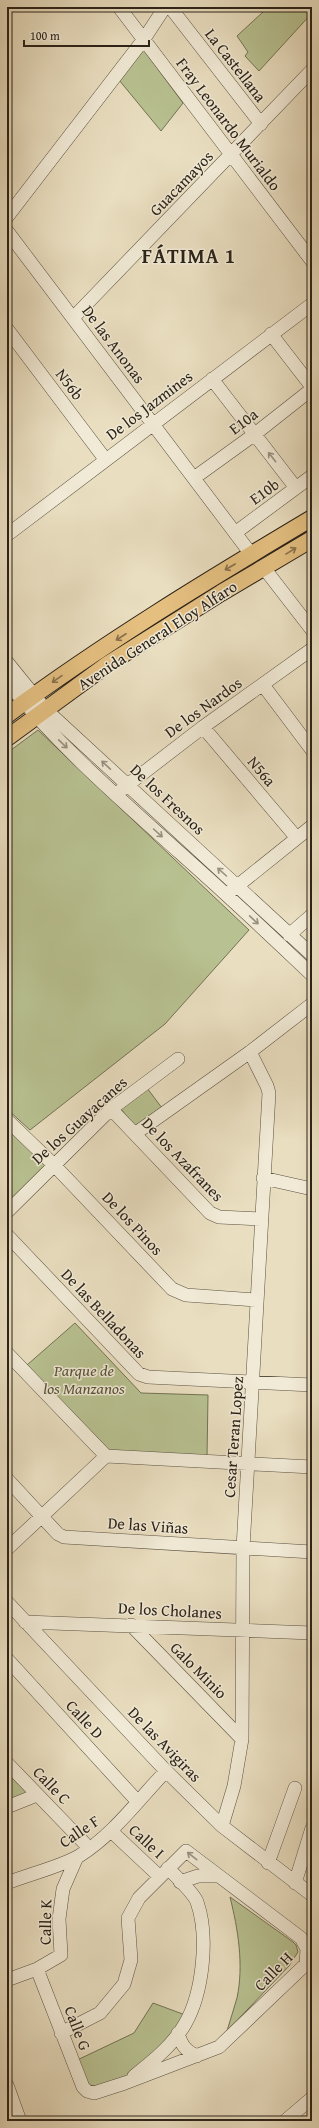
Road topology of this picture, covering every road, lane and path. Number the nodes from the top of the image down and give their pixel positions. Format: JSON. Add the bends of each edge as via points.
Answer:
{"nodes":[{"id":1,"x":119,"y":7,"type":"edge"},
{"id":2,"x":165,"y":7,"type":"edge"},
{"id":3,"x":170,"y":7,"type":"edge"},
{"id":4,"x":144,"y":39,"type":"junction"},
{"id":5,"x":312,"y":70,"type":"edge"},
{"id":6,"x":261,"y":124,"type":"junction"},
{"id":7,"x":231,"y":156,"type":"junction"},
{"id":8,"x":7,"y":217,"type":"edge"},
{"id":9,"x":7,"y":231,"type":"edge"},
{"id":10,"x":312,"y":261,"type":"edge"},
{"id":11,"x":312,"y":304,"type":"edge"},
{"id":12,"x":73,"y":318,"type":"junction"},
{"id":13,"x":7,"y":329,"type":"edge"},
{"id":14,"x":271,"y":334,"type":"junction"},
{"id":15,"x":212,"y":379,"type":"junction"},
{"id":16,"x":312,"y":388,"type":"edge"},
{"id":17,"x":152,"y":423,"type":"junction"},
{"id":18,"x":254,"y":434,"type":"junction"},
{"id":19,"x":105,"y":459,"type":"junction"},
{"id":20,"x":312,"y":476,"type":"edge"},
{"id":21,"x":194,"y":478,"type":"junction"},
{"id":22,"x":296,"y":488,"type":"junction"},
{"id":23,"x":312,"y":518,"type":"edge"},
{"id":24,"x":235,"y":533,"type":"junction"},
{"id":25,"x":7,"y":535,"type":"edge"},
{"id":26,"x":312,"y":539,"type":"edge"},
{"id":27,"x":251,"y":554,"type":"junction"},
{"id":28,"x":264,"y":568,"type":"junction"},
{"id":29,"x":312,"y":630,"type":"edge"},
{"id":30,"x":312,"y":649,"type":"edge"},
{"id":31,"x":7,"y":662,"type":"edge"},
{"id":32,"x":7,"y":682,"type":"edge"},
{"id":33,"x":263,"y":685,"type":"junction"},
{"id":34,"x":29,"y":699,"type":"junction"},
{"id":35,"x":40,"y":713,"type":"junction"},
{"id":36,"x":7,"y":715,"type":"edge"},
{"id":37,"x":203,"y":727,"type":"junction"},
{"id":38,"x":7,"y":738,"type":"edge"},
{"id":39,"x":312,"y":750,"type":"edge"},
{"id":40,"x":127,"y":784,"type":"junction"},
{"id":41,"x":115,"y":795,"type":"junction"},
{"id":42,"x":312,"y":826,"type":"edge"},
{"id":43,"x":296,"y":837,"type":"junction"},
{"id":44,"x":238,"y":886,"type":"junction"},
{"id":45,"x":226,"y":894,"type":"junction"},
{"id":46,"x":312,"y":915,"type":"edge"},
{"id":47,"x":289,"y":935,"type":"junction"},
{"id":48,"x":312,"y":955,"type":"edge"},
{"id":49,"x":312,"y":975,"type":"edge"},
{"id":50,"x":312,"y":1004,"type":"edge"},
{"id":51,"x":250,"y":1052,"type":"junction"},
{"id":52,"x":178,"y":1059,"type":"dead end"},
{"id":53,"x":111,"y":1109,"type":"junction"},
{"id":54,"x":7,"y":1120,"type":"edge"},
{"id":55,"x":136,"y":1133,"type":"junction"},
{"id":56,"x":54,"y":1165,"type":"junction"},
{"id":57,"x":263,"y":1178,"type":"junction"},
{"id":58,"x":312,"y":1189,"type":"edge"},
{"id":59,"x":7,"y":1212,"type":"edge"},
{"id":60,"x":261,"y":1219,"type":"junction"},
{"id":61,"x":7,"y":1235,"type":"edge"},
{"id":62,"x":256,"y":1300,"type":"junction"},
{"id":63,"x":7,"y":1353,"type":"edge"},
{"id":64,"x":254,"y":1381,"type":"junction"},
{"id":65,"x":312,"y":1385,"type":"edge"},
{"id":66,"x":106,"y":1456,"type":"junction"},
{"id":67,"x":247,"y":1463,"type":"junction"},
{"id":68,"x":312,"y":1467,"type":"edge"},
{"id":69,"x":7,"y":1479,"type":"edge"},
{"id":70,"x":41,"y":1517,"type":"junction"},
{"id":71,"x":243,"y":1548,"type":"junction"},
{"id":72,"x":7,"y":1549,"type":"edge"},
{"id":73,"x":312,"y":1552,"type":"edge"},
{"id":74,"x":7,"y":1602,"type":"edge"},
{"id":75,"x":25,"y":1622,"type":"junction"},
{"id":76,"x":131,"y":1625,"type":"junction"},
{"id":77,"x":242,"y":1631,"type":"junction"},
{"id":78,"x":312,"y":1633,"type":"edge"},
{"id":79,"x":7,"y":1659,"type":"edge"},
{"id":80,"x":242,"y":1739,"type":"junction"},
{"id":81,"x":7,"y":1763,"type":"edge"},
{"id":82,"x":169,"y":1774,"type":"junction"},
{"id":83,"x":295,"y":1788,"type":"dead end"},
{"id":84,"x":37,"y":1795,"type":"junction"},
{"id":85,"x":138,"y":1802,"type":"junction"},
{"id":86,"x":7,"y":1807,"type":"edge"},
{"id":87,"x":222,"y":1826,"type":"junction"},
{"id":88,"x":312,"y":1828,"type":"edge"},
{"id":89,"x":111,"y":1831,"type":"junction"},
{"id":90,"x":89,"y":1848,"type":"junction"},
{"id":91,"x":77,"y":1857,"type":"junction"},
{"id":92,"x":268,"y":1863,"type":"junction"},
{"id":93,"x":163,"y":1872,"type":"junction"},
{"id":94,"x":217,"y":1876,"type":"junction"},
{"id":95,"x":180,"y":1882,"type":"junction"},
{"id":96,"x":7,"y":1883,"type":"edge"},
{"id":97,"x":295,"y":1883,"type":"junction"},
{"id":98,"x":312,"y":1895,"type":"edge"},
{"id":99,"x":37,"y":1969,"type":"junction"},
{"id":100,"x":7,"y":1980,"type":"edge"},
{"id":101,"x":61,"y":2033,"type":"junction"},
{"id":102,"x":178,"y":2033,"type":"junction"},
{"id":103,"x":198,"y":2056,"type":"junction"},
{"id":104,"x":125,"y":2083,"type":"junction"},
{"id":105,"x":7,"y":2085,"type":"edge"},
{"id":106,"x":94,"y":2093,"type":"joint"},
{"id":107,"x":312,"y":2098,"type":"edge"},
{"id":108,"x":20,"y":2121,"type":"edge"},
{"id":109,"x":285,"y":2121,"type":"edge"}],
"edges":[{"from":1,"to":4,"type":"street","name":"Fray Leonardo Murialdo"},
{"from":2,"to":4,"type":"street"},
{"from":3,"to":6,"type":"street","name":"La Castellana"},
{"from":4,"to":7,"type":"street","name":"Fray Leonardo Murialdo"},
{"from":4,"to":8,"type":"street"},
{"from":5,"to":6,"type":"street","name":"Guacamayos"},
{"from":6,"to":7,"type":"street","name":"Guacamayos"},
{"from":7,"to":10,"type":"street","name":"Fray Leonardo Murialdo"},
{"from":7,"to":12,"type":"street","name":"Guacamayos"},
{"from":9,"to":12,"type":"street","name":"De las Anonas"},
{"from":11,"to":14,"type":"street","name":"De los Jazmines"},
{"from":12,"to":17,"type":"street","name":"De las Anonas"},
{"from":13,"to":19,"type":"street","name":"N56b"},
{"from":14,"to":15,"type":"street","name":"De los Jazmines"},
{"from":14,"to":16,"type":"street"},
{"from":15,"to":17,"type":"street","name":"De los Jazmines"},
{"from":15,"to":18,"type":"street"},
{"from":16,"to":18,"type":"street","name":"E10a"},
{"from":17,"to":19,"type":"street","name":"De los Jazmines"},
{"from":17,"to":21,"type":"street","name":"De las Anonas"},
{"from":18,"to":21,"type":"street","name":"E10a"},
{"from":22,"to":18,"type":"street","one_way":true},
{"from":19,"to":25,"type":"street","name":"De los Jazmines"},
{"from":20,"to":22,"type":"street","name":"E10b"},
{"from":21,"to":24,"type":"street","name":"De las Anonas"},
{"from":22,"to":24,"type":"street","name":"E10b"},
{"from":23,"to":27,"type":"main road","name":"Avenida General Eloy Alfaro"},
{"from":24,"to":27,"type":"street","name":"De las Anonas"},
{"from":28,"to":26,"type":"main road","name":"Avenida General Eloy Alfaro","one_way":true},
{"from":27,"to":34,"type":"main road","name":"Avenida General Eloy Alfaro","one_way":true},
{"from":28,"to":29,"type":"street"},
{"from":28,"to":35,"type":"main road","name":"Avenida General Eloy Alfaro","via":[[108,664]]},
{"from":30,"to":33,"type":"street","name":"De los Nardos"},
{"from":31,"to":34,"type":"street","name":"De los Fresnos"},
{"from":32,"to":34,"type":"street","name":"De los Fresnos"},
{"from":33,"to":37,"type":"street","name":"De los Nardos"},
{"from":33,"to":39,"type":"street"},
{"from":34,"to":35,"type":"street","name":"De los Fresnos"},
{"from":34,"to":36,"type":"main road","name":"Avenida General Eloy Alfaro"},
{"from":35,"to":38,"type":"main road","name":"Avenida General Eloy Alfaro"},
{"from":40,"to":35,"type":"street","name":"De los Fresnos","one_way":true},
{"from":35,"to":41,"type":"street","name":"De los Fresnos","one_way":true},
{"from":37,"to":40,"type":"street","name":"De los Nardos"},
{"from":37,"to":43,"type":"street","name":"N56a"},
{"from":40,"to":41,"type":"street","name":"De los Nardos"},
{"from":44,"to":40,"type":"street","name":"De los Fresnos","one_way":true},
{"from":41,"to":45,"type":"street","name":"De los Fresnos","one_way":true},
{"from":42,"to":43,"type":"street"},
{"from":43,"to":44,"type":"street"},
{"from":44,"to":45,"type":"street"},
{"from":44,"to":47,"type":"street","name":"De los Fresnos"},
{"from":45,"to":49,"type":"street","name":"De los Fresnos","one_way":true},
{"from":46,"to":47,"type":"street"},
{"from":47,"to":48,"type":"street","name":"De los Fresnos"},
{"from":50,"to":51,"type":"street"},
{"from":51,"to":55,"type":"street"},
{"from":51,"to":57,"type":"street","name":"Cesar Teran Lopez","via":[[269,1093]]},
{"from":52,"to":53,"type":"street","name":"De los Guayacanes"},
{"from":53,"to":55,"type":"street","name":"De los Azafranes"},
{"from":53,"to":56,"type":"street","name":"De los Guayacanes"},
{"from":54,"to":56,"type":"street","name":"De los Pinos"},
{"from":55,"to":60,"type":"street","name":"De los Azafranes","via":[[210,1213],[220,1217]]},
{"from":56,"to":59,"type":"street","name":"De los Guayacanes"},
{"from":56,"to":62,"type":"street","name":"De los Pinos","via":[[172,1289],[186,1295]]},
{"from":57,"to":58,"type":"street"},
{"from":57,"to":60,"type":"street","name":"Cesar Teran Lopez"},
{"from":60,"to":62,"type":"street","name":"Cesar Teran Lopez"},
{"from":61,"to":64,"type":"street","name":"De las Belladonas","via":[[139,1374],[148,1377]]},
{"from":62,"to":64,"type":"street","name":"Cesar Teran Lopez"},
{"from":63,"to":66,"type":"street"},
{"from":64,"to":65,"type":"street","name":"De las Belladonas"},
{"from":64,"to":67,"type":"street","name":"Cesar Teran Lopez"},
{"from":66,"to":67,"type":"street"},
{"from":66,"to":70,"type":"street"},
{"from":67,"to":68,"type":"street"},
{"from":67,"to":71,"type":"street","name":"Cesar Teran Lopez"},
{"from":69,"to":70,"type":"street","name":"De las Viñas"},
{"from":70,"to":71,"type":"street","name":"De las Viñas","via":[[64,1537]]},
{"from":70,"to":72,"type":"street"},
{"from":71,"to":73,"type":"street","name":"De las Viñas"},
{"from":71,"to":77,"type":"street","name":"Cesar Teran Lopez"},
{"from":74,"to":75,"type":"street","name":"De las Avigiras"},
{"from":75,"to":76,"type":"street","name":"De los Cholanes"},
{"from":75,"to":82,"type":"street","name":"De las Avigiras"},
{"from":76,"to":77,"type":"street","name":"De los Cholanes"},
{"from":76,"to":80,"type":"street","name":"Galo Minio"},
{"from":77,"to":78,"type":"street","name":"De los Cholanes"},
{"from":77,"to":80,"type":"street","name":"Cesar Teran Lopez"},
{"from":79,"to":85,"type":"street","name":"Calle D"},
{"from":80,"to":87,"type":"street","name":"Cesar Teran Lopez","via":[[234,1786]]},
{"from":81,"to":84,"type":"street","name":"Calle C"},
{"from":82,"to":85,"type":"street","name":"Calle F","via":[[144,1793]]},
{"from":82,"to":87,"type":"street","name":"De las Avigiras"},
{"from":83,"to":92,"type":"street"},
{"from":84,"to":86,"type":"street"},
{"from":84,"to":90,"type":"street","name":"Calle C"},
{"from":85,"to":89,"type":"street","name":"Calle F"},
{"from":87,"to":92,"type":"street","name":"De las Avigiras"},
{"from":88,"to":97,"type":"street"},
{"from":89,"to":90,"type":"street","name":"Calle F"},
{"from":89,"to":93,"type":"street","name":"Calle I"},
{"from":90,"to":91,"type":"street","name":"Calle F"},
{"from":91,"to":96,"type":"street","name":"Calle F"},
{"from":91,"to":99,"type":"street","name":"Calle K","via":[[63,1889],[59,1919],[61,1955]]},
{"from":92,"to":97,"type":"street","name":"De las Avigiras"},
{"from":94,"to":93,"type":"street","name":"Calle H","one_way":true,"via":[[186,1852]]},
{"from":93,"to":95,"type":"street","name":"Calle I"},
{"from":93,"to":101,"type":"street","via":[[139,1898],[128,1918],[131,1960],[124,1984],[100,2013]]},
{"from":94,"to":95,"type":"street","via":[[198,1876]]},
{"from":94,"to":103,"type":"street","name":"Calle H","via":[[301,1938],[308,1954],[306,1964],[219,2047]]},
{"from":95,"to":102,"type":"street","name":"Calle I","via":[[197,1901],[203,1938],[200,1984],[185,2024]]},
{"from":97,"to":98,"type":"street","name":"De las Avigiras"},
{"from":99,"to":100,"type":"street","name":"Calle K"},
{"from":99,"to":101,"type":"street","name":"Calle G"},
{"from":101,"to":106,"type":"street","name":"Calle G","via":[[83,2087]]},
{"from":102,"to":103,"type":"street","via":[[180,2042],[187,2051]]},
{"from":102,"to":104,"type":"street","name":"Calle I","via":[[164,2052]]},
{"from":103,"to":104,"type":"street","name":"Calle H"},
{"from":104,"to":106,"type":"street","name":"Calle H"},
{"from":105,"to":108,"type":"street"},
{"from":107,"to":109,"type":"street"}]}
